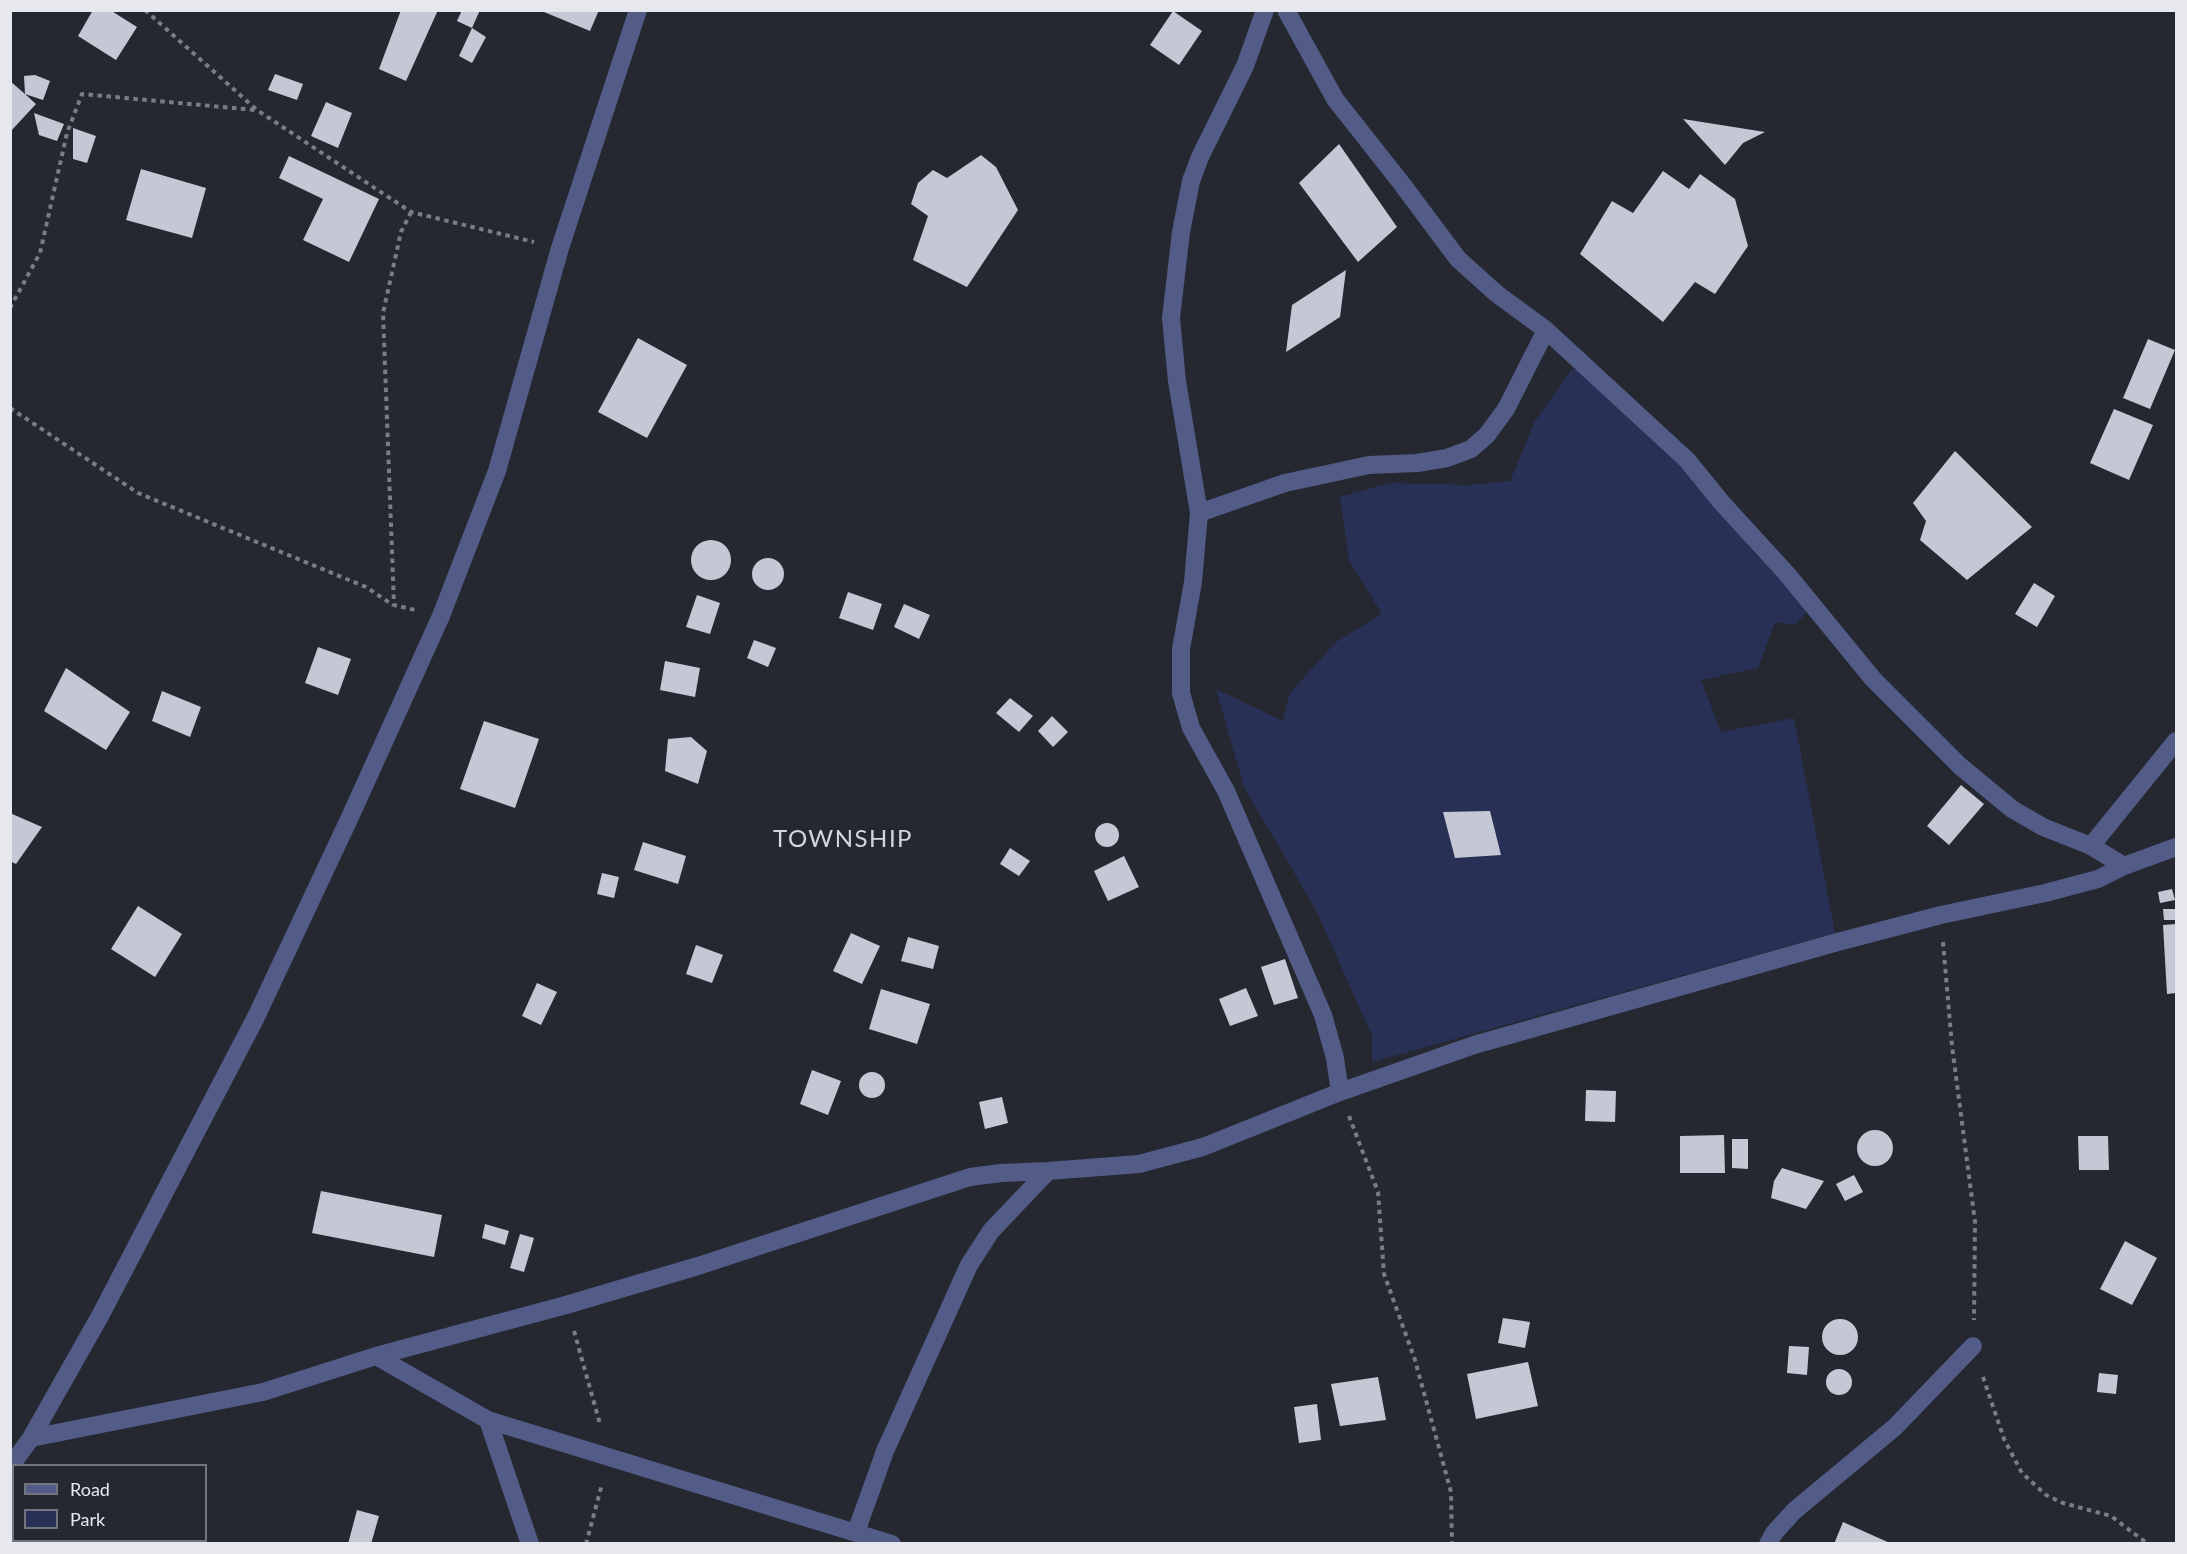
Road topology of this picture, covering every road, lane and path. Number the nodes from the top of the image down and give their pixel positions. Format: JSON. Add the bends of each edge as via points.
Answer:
{"nodes":[{"id":1,"x":145,"y":10,"type":"edge"},
{"id":2,"x":638,"y":10,"type":"edge"},
{"id":3,"x":1265,"y":10,"type":"edge"},
{"id":4,"x":1286,"y":10,"type":"edge"},
{"id":5,"x":257,"y":110,"type":"junction"},
{"id":6,"x":411,"y":212,"type":"junction"},
{"id":7,"x":560,"y":248,"type":"junction"},
{"id":8,"x":10,"y":308,"type":"edge"},
{"id":9,"x":1546,"y":330,"type":"junction"},
{"id":10,"x":10,"y":408,"type":"edge"},
{"id":11,"x":1199,"y":513,"type":"junction"},
{"id":12,"x":394,"y":605,"type":"junction"},
{"id":13,"x":441,"y":616,"type":"junction"},
{"id":14,"x":2176,"y":741,"type":"edge"},
{"id":15,"x":2091,"y":846,"type":"junction"},
{"id":16,"x":2176,"y":847,"type":"edge"},
{"id":17,"x":2124,"y":866,"type":"junction"},
{"id":18,"x":1941,"y":915,"type":"junction"},
{"id":19,"x":1340,"y":1092,"type":"junction"},
{"id":20,"x":1048,"y":1171,"type":"junction"},
{"id":21,"x":1973,"y":1346,"type":"junction"},
{"id":22,"x":376,"y":1356,"type":"junction"},
{"id":23,"x":488,"y":1420,"type":"junction"},
{"id":24,"x":31,"y":1438,"type":"junction"},
{"id":25,"x":12,"y":1464,"type":"edge"},
{"id":26,"x":856,"y":1533,"type":"junction"},
{"id":27,"x":530,"y":1544,"type":"edge"},
{"id":28,"x":892,"y":1544,"type":"edge"},
{"id":29,"x":1452,"y":1544,"type":"edge"},
{"id":30,"x":1768,"y":1544,"type":"edge"},
{"id":31,"x":2148,"y":1544,"type":"edge"}],
"edges":[{"from":1,"to":5,"type":"path"},
{"from":2,"to":7,"type":"street"},
{"from":3,"to":11,"type":"street","via":[[1245,66],[1200,157],[1181,232],[1171,318],[1177,381]]},
{"from":4,"to":9,"type":"street","via":[[1335,99],[1458,259]]},
{"from":5,"to":6,"type":"path"},
{"from":5,"to":8,"type":"path","via":[[82,94],[67,134],[40,253]]},
{"from":6,"to":7,"type":"path"},
{"from":6,"to":12,"type":"path","via":[[401,232],[383,313]]},
{"from":7,"to":13,"type":"street","via":[[497,471]]},
{"from":9,"to":11,"type":"street","via":[[1506,409],[1471,449],[1447,458],[1369,465],[1285,483]]},
{"from":9,"to":15,"type":"street","via":[[1687,460],[1873,680],[1960,766],[2012,809],[2043,827]]},
{"from":10,"to":12,"type":"path","via":[[138,493],[366,587]]},
{"from":11,"to":19,"type":"street","via":[[1193,582],[1181,649],[1181,693],[1191,728],[1226,791],[1323,1015]]},
{"from":12,"to":13,"type":"path"},
{"from":13,"to":24,"type":"street","via":[[256,1017],[100,1316]]},
{"from":14,"to":15,"type":"street"},
{"from":15,"to":17,"type":"street"},
{"from":16,"to":17,"type":"street"},
{"from":17,"to":18,"type":"street","via":[[2098,879]]},
{"from":18,"to":19,"type":"street","via":[[1474,1045]]},
{"from":18,"to":21,"type":"path","via":[[1952,1046],[1975,1222]]},
{"from":19,"to":20,"type":"street","via":[[1203,1147],[1139,1164]]},
{"from":19,"to":29,"type":"path","via":[[1378,1192],[1384,1274],[1415,1360],[1451,1492]]},
{"from":20,"to":22,"type":"street","via":[[970,1177],[632,1286]]},
{"from":20,"to":26,"type":"street","via":[[997,1224],[969,1265],[885,1451]]},
{"from":21,"to":30,"type":"street","via":[[1895,1427],[1794,1511]]},
{"from":21,"to":31,"type":"path","via":[[2004,1439],[2022,1473],[2046,1495],[2112,1516]]},
{"from":22,"to":23,"type":"street"},
{"from":22,"to":24,"type":"street","via":[[263,1392]]},
{"from":23,"to":26,"type":"street"},
{"from":23,"to":27,"type":"street"},
{"from":24,"to":25,"type":"street"},
{"from":26,"to":28,"type":"street"}]}
